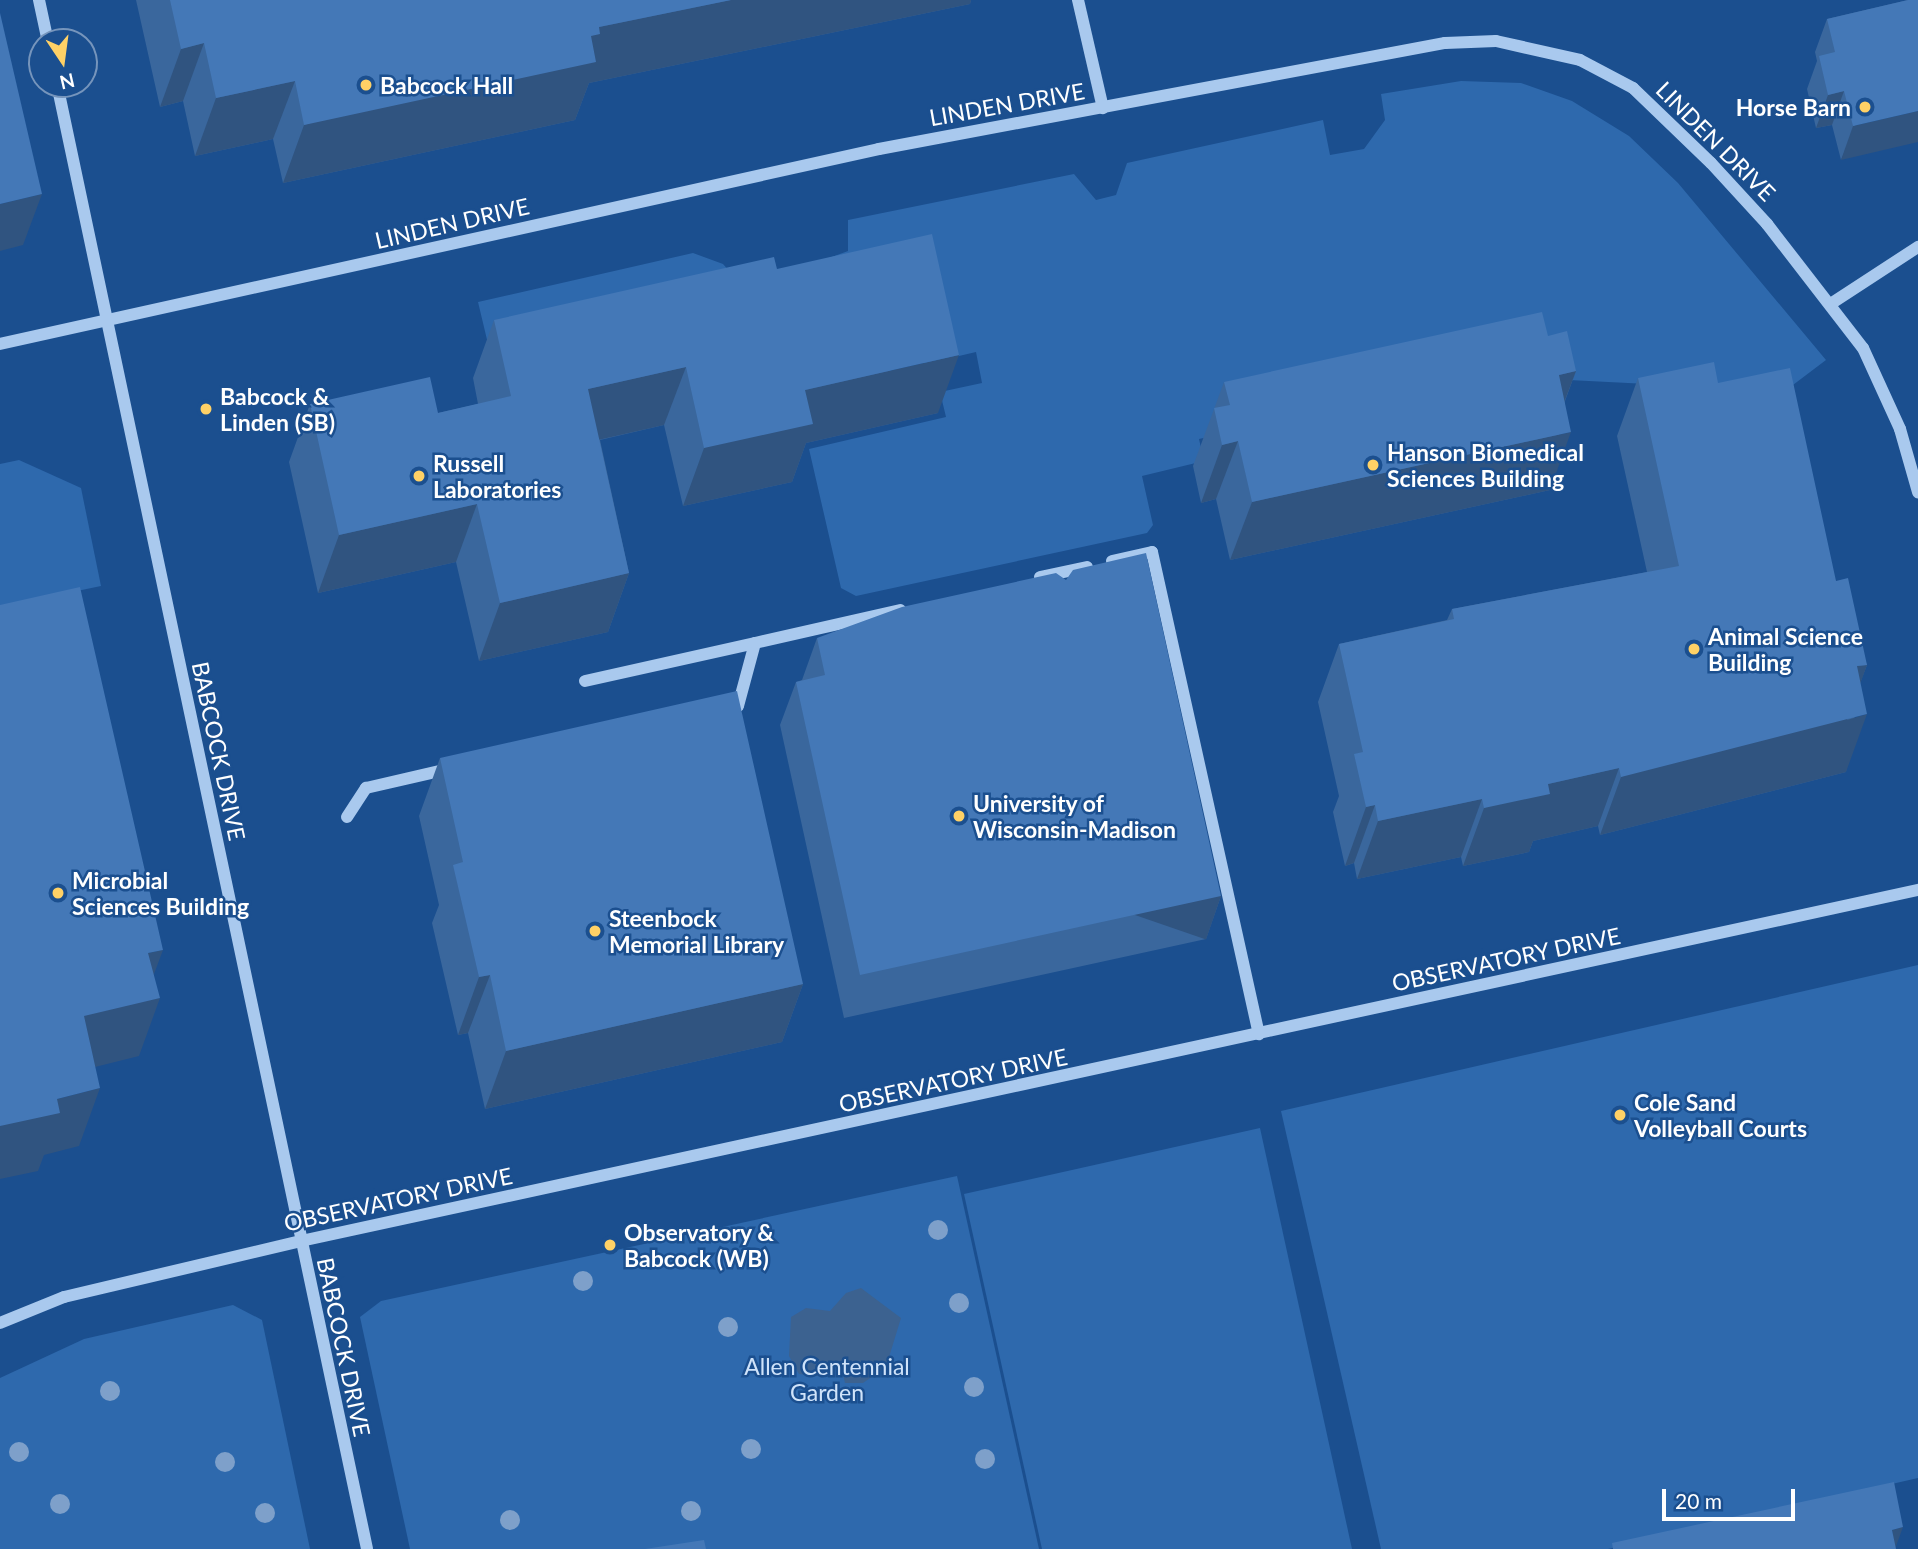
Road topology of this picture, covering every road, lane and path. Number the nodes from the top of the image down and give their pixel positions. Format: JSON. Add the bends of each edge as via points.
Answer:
{"nodes":[{"id":1,"x":38,"y":0,"type":"edge"},
{"id":2,"x":1078,"y":0,"type":"edge"},
{"id":3,"x":45,"y":28,"type":"edge"},
{"id":4,"x":60,"y":98,"type":"edge"},
{"id":5,"x":1103,"y":108,"type":"junction"},
{"id":6,"x":1918,"y":247,"type":"edge"},
{"id":7,"x":1832,"y":303,"type":"junction"},
{"id":8,"x":108,"y":320,"type":"junction"},
{"id":9,"x":0,"y":344,"type":"edge"},
{"id":10,"x":1918,"y":492,"type":"edge"},
{"id":11,"x":1037,"y":582,"type":"edge"},
{"id":12,"x":913,"y":607,"type":"edge"},
{"id":13,"x":755,"y":643,"type":"junction"},
{"id":14,"x":584,"y":681,"type":"dead end"},
{"id":15,"x":708,"y":713,"type":"edge"},
{"id":16,"x":459,"y":766,"type":"edge"},
{"id":17,"x":347,"y":817,"type":"dead end"},
{"id":18,"x":1918,"y":890,"type":"edge"},
{"id":19,"x":1259,"y":1034,"type":"junction"},
{"id":20,"x":301,"y":1241,"type":"junction"},
{"id":21,"x":0,"y":1323,"type":"edge"},
{"id":22,"x":366,"y":1549,"type":"edge"}],
"edges":[{"from":1,"to":3,"type":"street"},
{"from":2,"to":5,"type":"street"},
{"from":4,"to":8,"type":"street","name":"BABCOCK DRIVE"},
{"from":5,"to":7,"type":"street","name":"LINDEN DRIVE","via":[[1445,43],[1528,45],[1580,60],[1633,88],[1749,203]]},
{"from":5,"to":8,"type":"street","name":"LINDEN DRIVE","via":[[879,149]]},
{"from":6,"to":7,"type":"street"},
{"from":7,"to":10,"type":"street","name":"LINDEN DRIVE","via":[[1880,379]]},
{"from":8,"to":9,"type":"street","name":"LINDEN DRIVE"},
{"from":8,"to":20,"type":"street","name":"BABCOCK DRIVE"},
{"from":11,"to":19,"type":"street","via":[[1152,552]]},
{"from":12,"to":13,"type":"street"},
{"from":13,"to":14,"type":"street"},
{"from":13,"to":15,"type":"street","via":[[738,706]]},
{"from":16,"to":17,"type":"street","via":[[366,788]]},
{"from":18,"to":19,"type":"street","name":"OBSERVATORY DRIVE"},
{"from":19,"to":20,"type":"street","name":"OBSERVATORY DRIVE"},
{"from":20,"to":21,"type":"street","name":"OBSERVATORY DRIVE","via":[[64,1297]]},
{"from":20,"to":22,"type":"street","name":"BABCOCK DRIVE"}]}
